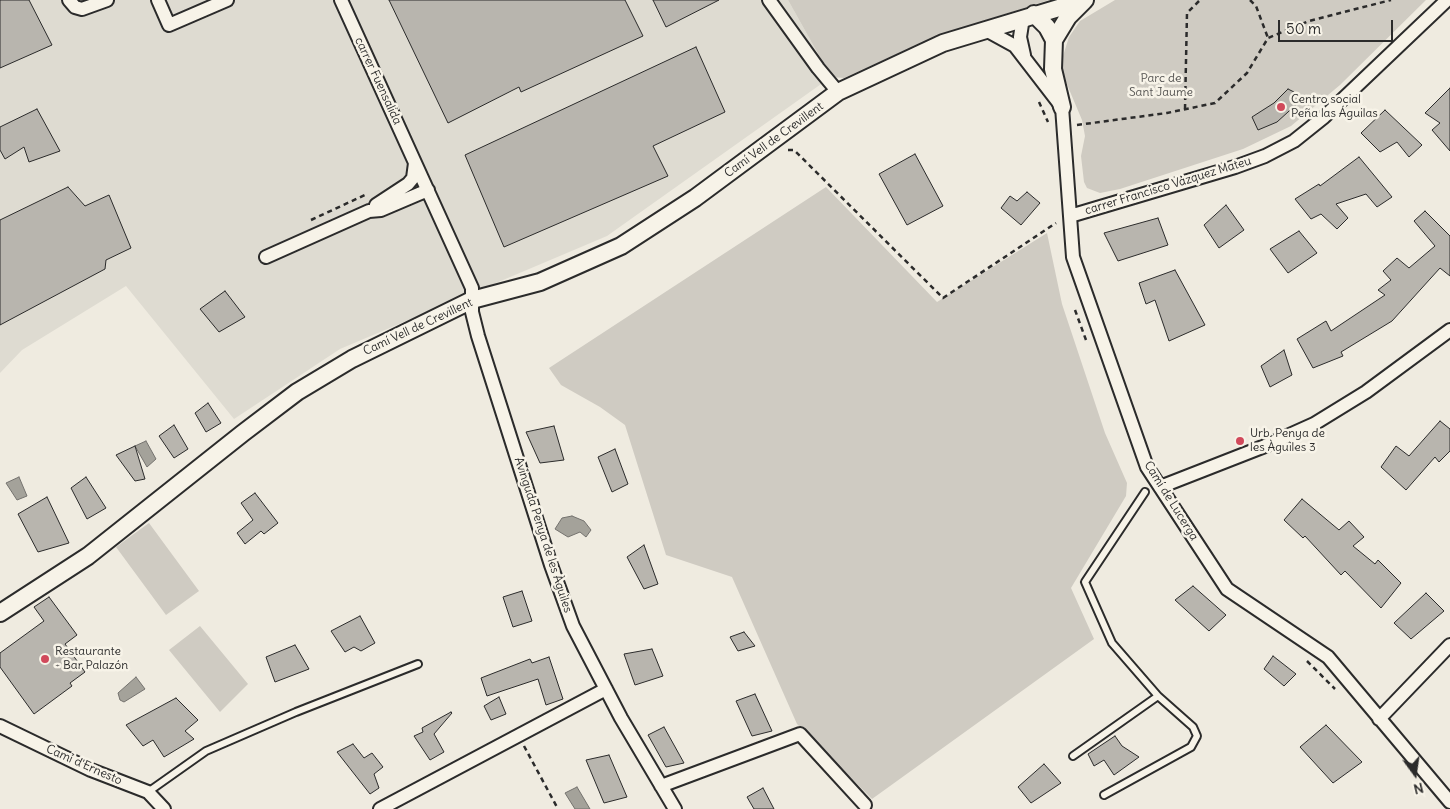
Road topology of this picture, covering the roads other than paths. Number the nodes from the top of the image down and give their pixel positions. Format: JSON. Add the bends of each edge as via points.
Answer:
{"nodes":[{"id":1,"x":69,"y":0,"type":"edge"},
{"id":2,"x":107,"y":0,"type":"edge"},
{"id":3,"x":158,"y":0,"type":"edge"},
{"id":4,"x":227,"y":0,"type":"edge"},
{"id":5,"x":341,"y":0,"type":"edge"},
{"id":6,"x":769,"y":0,"type":"edge"},
{"id":7,"x":1085,"y":0,"type":"edge"},
{"id":8,"x":1448,"y":1,"type":"edge"},
{"id":9,"x":1030,"y":15,"type":"junction"},
{"id":10,"x":984,"y":29,"type":"junction"},
{"id":11,"x":1054,"y":40,"type":"junction"},
{"id":12,"x":1025,"y":57,"type":"junction"},
{"id":13,"x":838,"y":92,"type":"junction"},
{"id":14,"x":1062,"y":108,"type":"junction"},
{"id":15,"x":415,"y":163,"type":"junction"},
{"id":16,"x":428,"y":190,"type":"junction"},
{"id":17,"x":369,"y":211,"type":"junction"},
{"id":18,"x":1070,"y":216,"type":"junction"},
{"id":19,"x":266,"y":256,"type":"dead end"},
{"id":20,"x":472,"y":300,"type":"junction"},
{"id":21,"x":1450,"y":330,"type":"edge"},
{"id":22,"x":1160,"y":487,"type":"junction"},
{"id":23,"x":1145,"y":492,"type":"dead end"},
{"id":24,"x":0,"y":614,"type":"edge"},
{"id":25,"x":1450,"y":645,"type":"edge"},
{"id":26,"x":418,"y":664,"type":"dead end"},
{"id":27,"x":606,"y":690,"type":"junction"},
{"id":28,"x":1158,"y":696,"type":"junction"},
{"id":29,"x":1379,"y":719,"type":"junction"},
{"id":30,"x":0,"y":726,"type":"edge"},
{"id":31,"x":1073,"y":756,"type":"dead end"},
{"id":32,"x":661,"y":786,"type":"junction"},
{"id":33,"x":148,"y":792,"type":"junction"},
{"id":34,"x":1104,"y":795,"type":"dead end"},
{"id":35,"x":1450,"y":802,"type":"edge"},
{"id":36,"x":865,"y":805,"type":"dead end"},
{"id":37,"x":164,"y":809,"type":"edge"},
{"id":38,"x":380,"y":809,"type":"edge"},
{"id":39,"x":675,"y":809,"type":"edge"}],
"edges":[{"from":1,"to":2,"type":"street","via":[[82,9]]},
{"from":3,"to":4,"type":"street","via":[[169,25]]},
{"from":5,"to":15,"type":"street","name":"carrer Fuensalida"},
{"from":6,"to":13,"type":"street"},
{"from":7,"to":9,"type":"street","name":"Camí Vell de Crevillent"},
{"from":7,"to":11,"type":"street","via":[[1068,17]]},
{"from":8,"to":18,"type":"street","name":"carrer Francisco Vázquez Mateu","via":[[1294,141],[1235,167]]},
{"from":9,"to":10,"type":"street","name":"Camí Vell de Crevillent"},
{"from":9,"to":11,"type":"street","via":[[1047,27]]},
{"from":9,"to":12,"type":"street","name":"Camí de Lucerga","via":[[1022,24],[1020,37]]},
{"from":10,"to":12,"type":"street","name":"Camí de Lucerga","via":[[1015,46]]},
{"from":10,"to":13,"type":"street","name":"Camí Vell de Crevillent","via":[[943,43]]},
{"from":11,"to":14,"type":"street","via":[[1053,69]]},
{"from":12,"to":14,"type":"street","name":"Camí de Lucerga"},
{"from":13,"to":20,"type":"street","name":"Camí Vell de Crevillent","via":[[695,198],[621,246],[540,282]]},
{"from":14,"to":18,"type":"street","name":"Camí de Lucerga"},
{"from":15,"to":16,"type":"street","name":"carrer Fuensalida"},
{"from":15,"to":17,"type":"street","via":[[413,178],[408,184]]},
{"from":16,"to":17,"type":"street","via":[[381,210]]},
{"from":16,"to":20,"type":"street","name":"carrer Fuensalida","via":[[472,288]]},
{"from":17,"to":19,"type":"street"},
{"from":18,"to":22,"type":"street","name":"Camí de Lucerga","via":[[1073,258],[1147,467]]},
{"from":20,"to":24,"type":"street","name":"Camí Vell de Crevillent","via":[[360,354],[297,392],[88,556]]},
{"from":20,"to":27,"type":"street","name":"Avinguda Penya de les Àguiles","via":[[478,336],[551,564],[573,626]]},
{"from":21,"to":22,"type":"street","via":[[1366,392],[1314,424]]},
{"from":22,"to":29,"type":"street","name":"Camí de Lucerga","via":[[1227,589],[1328,657]]},
{"from":23,"to":28,"type":"lane","via":[[1085,582],[1112,643]]},
{"from":25,"to":29,"type":"street"},
{"from":26,"to":33,"type":"lane","via":[[206,751]]},
{"from":27,"to":32,"type":"street","name":"Avinguda Penya de les Àguiles"},
{"from":27,"to":38,"type":"street"},
{"from":28,"to":31,"type":"lane"},
{"from":28,"to":34,"type":"lane","via":[[1193,727],[1197,736],[1190,747]]},
{"from":29,"to":35,"type":"street","name":"Camí de Lucerga"},
{"from":30,"to":33,"type":"street","name":"Camí d'Ernesto","via":[[92,770]]},
{"from":32,"to":36,"type":"street","via":[[800,734]]},
{"from":32,"to":39,"type":"street","name":"Avinguda Penya de les Àguiles"},
{"from":33,"to":37,"type":"street","name":"Camí d'Ernesto"}]}
